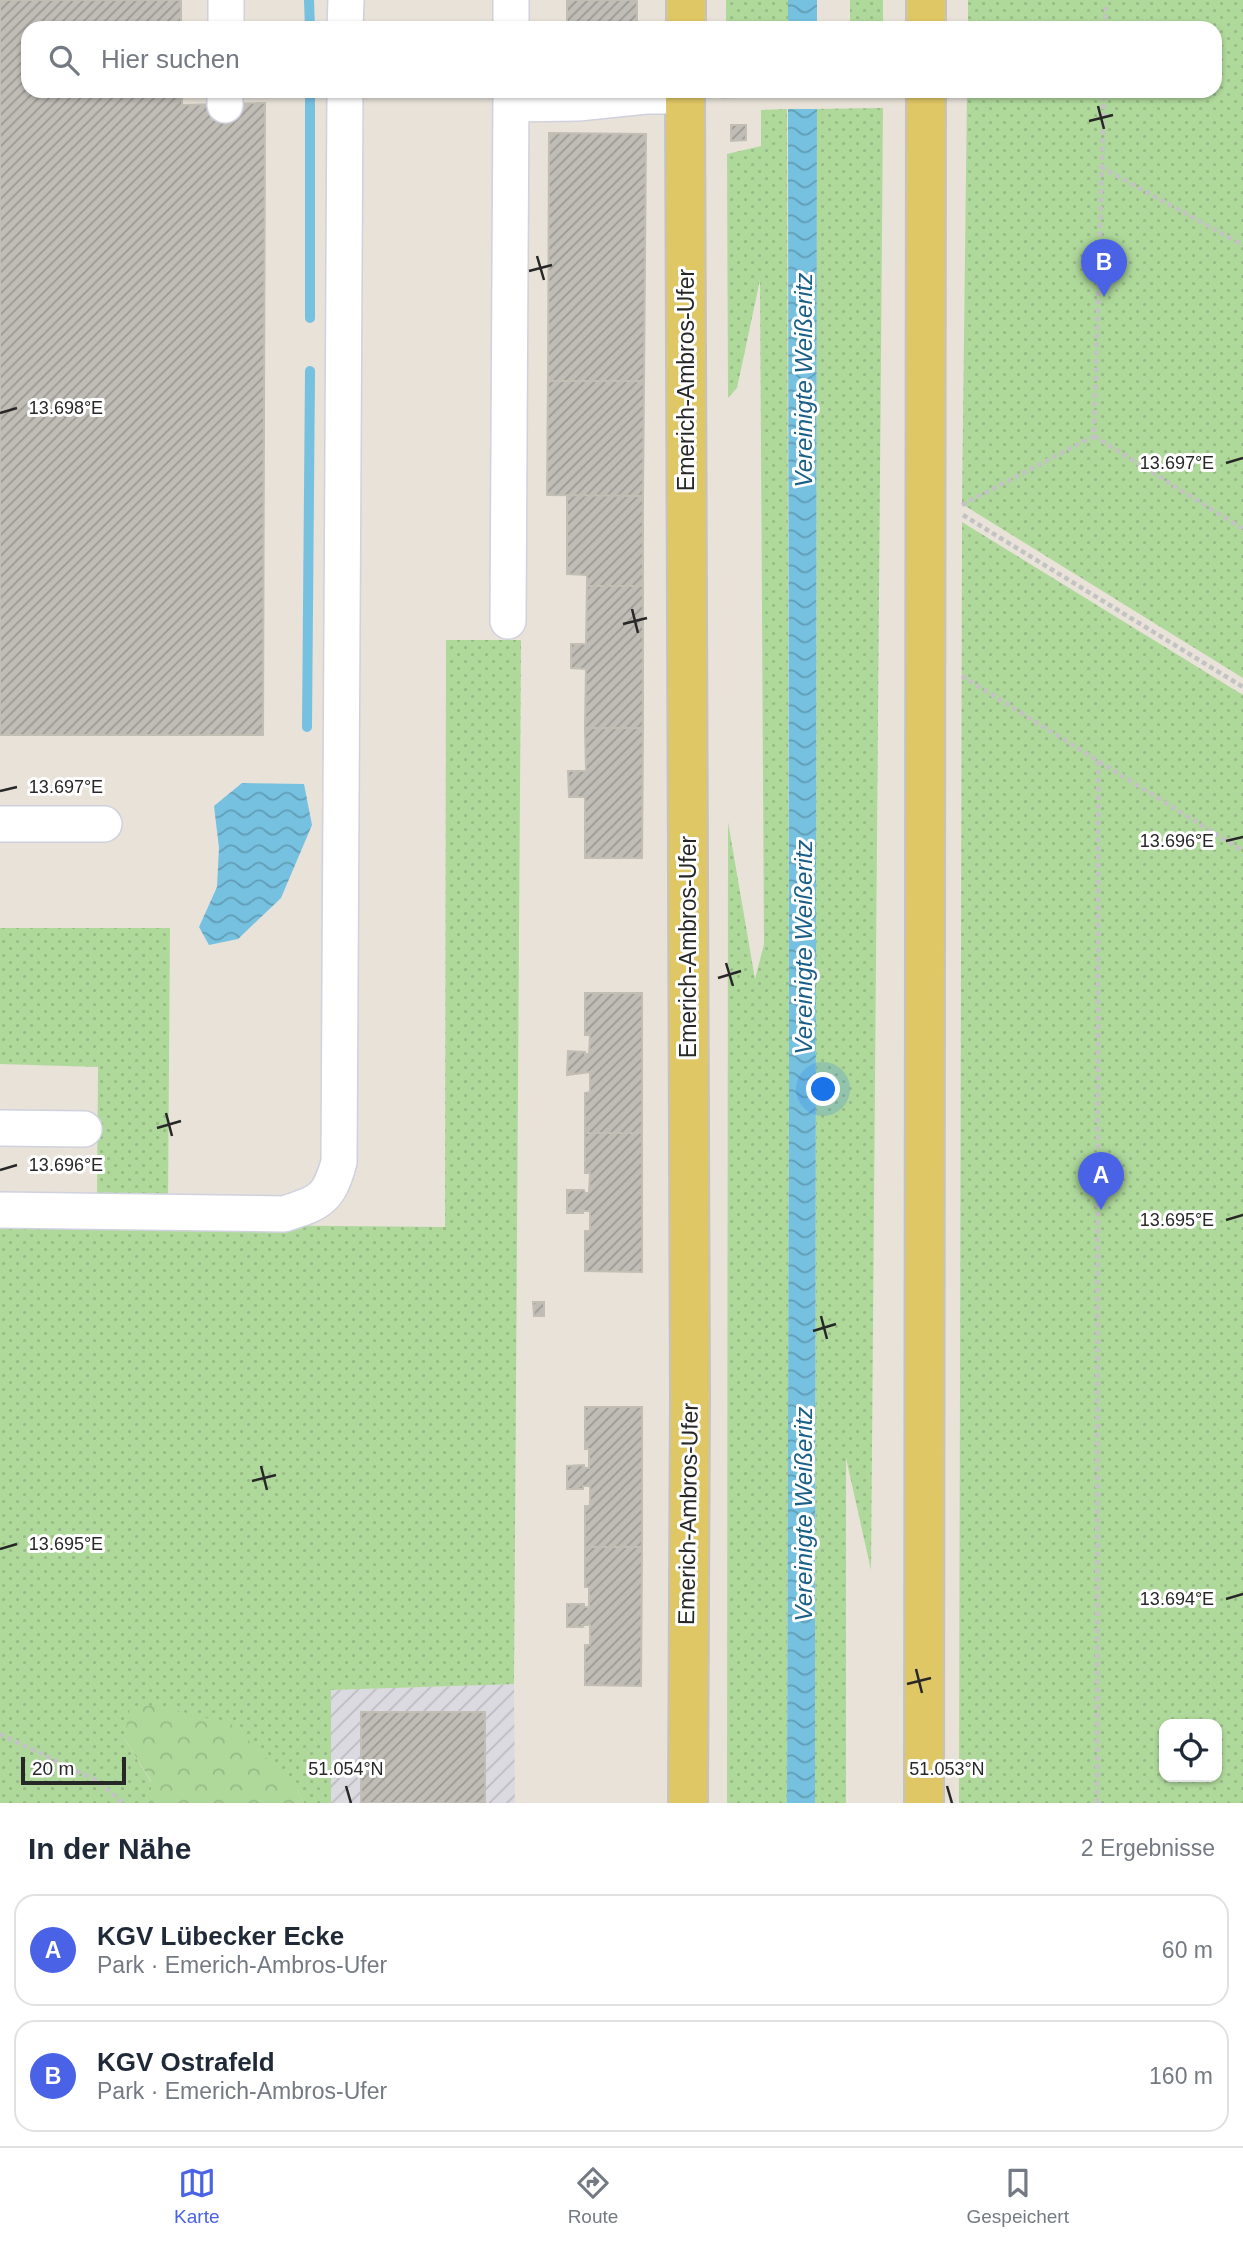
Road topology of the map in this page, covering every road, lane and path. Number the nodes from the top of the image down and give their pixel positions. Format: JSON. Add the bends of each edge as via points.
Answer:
{"nodes":[{"id":1,"x":226,"y":0,"type":"edge"},
{"id":2,"x":346,"y":0,"type":"edge"},
{"id":3,"x":511,"y":0,"type":"edge"},
{"id":4,"x":686,"y":0,"type":"edge"},
{"id":5,"x":926,"y":0,"type":"edge"},
{"id":6,"x":1106,"y":6,"type":"dead end"},
{"id":7,"x":226,"y":21,"type":"edge"},
{"id":8,"x":345,"y":21,"type":"edge"},
{"id":9,"x":511,"y":21,"type":"edge"},
{"id":10,"x":685,"y":21,"type":"edge"},
{"id":11,"x":926,"y":21,"type":"edge"},
{"id":12,"x":1105,"y":21,"type":"edge"},
{"id":13,"x":345,"y":98,"type":"edge"},
{"id":14,"x":511,"y":98,"type":"edge"},
{"id":15,"x":522,"y":98,"type":"edge"},
{"id":16,"x":627,"y":98,"type":"edge"},
{"id":17,"x":685,"y":98,"type":"edge"},
{"id":18,"x":907,"y":98,"type":"edge"},
{"id":19,"x":1104,"y":98,"type":"edge"},
{"id":20,"x":1101,"y":167,"type":"junction"},
{"id":21,"x":1243,"y":245,"type":"edge"},
{"id":22,"x":1094,"y":436,"type":"junction"},
{"id":23,"x":1243,"y":529,"type":"edge"},
{"id":24,"x":508,"y":621,"type":"dead end"},
{"id":25,"x":954,"y":675,"type":"dead end"},
{"id":26,"x":1243,"y":687,"type":"edge"},
{"id":27,"x":1098,"y":761,"type":"junction"},
{"id":28,"x":0,"y":824,"type":"edge"},
{"id":29,"x":104,"y":824,"type":"dead end"},
{"id":30,"x":1243,"y":851,"type":"edge"},
{"id":31,"x":0,"y":1128,"type":"edge"},
{"id":32,"x":84,"y":1129,"type":"dead end"},
{"id":33,"x":0,"y":1210,"type":"edge"},
{"id":34,"x":0,"y":1734,"type":"edge"},
{"id":35,"x":123,"y":1803,"type":"edge"},
{"id":36,"x":688,"y":1803,"type":"edge"},
{"id":37,"x":924,"y":1803,"type":"edge"},
{"id":38,"x":1097,"y":1803,"type":"edge"}],
"edges":[{"from":1,"to":7,"type":"lane"},
{"from":2,"to":8,"type":"lane"},
{"from":3,"to":9,"type":"lane"},
{"from":4,"to":10,"type":"main road"},
{"from":5,"to":11,"type":"main road"},
{"from":6,"to":12,"type":"path"},
{"from":13,"to":33,"type":"lane","via":[[339,1162],[332,1187],[310,1206],[284,1213]]},
{"from":14,"to":24,"type":"lane"},
{"from":15,"to":16,"type":"lane","via":[[578,103]]},
{"from":17,"to":36,"type":"main road","name":"Emerich-Ambros-Ufer"},
{"from":18,"to":37,"type":"main road"},
{"from":19,"to":20,"type":"path"},
{"from":20,"to":21,"type":"path"},
{"from":20,"to":22,"type":"path"},
{"from":22,"to":23,"type":"path"},
{"from":22,"to":26,"type":"path","via":[[956,510]]},
{"from":25,"to":27,"type":"path"},
{"from":27,"to":30,"type":"path"},
{"from":27,"to":38,"type":"path"},
{"from":28,"to":29,"type":"lane"},
{"from":31,"to":32,"type":"lane"},
{"from":34,"to":35,"type":"path","via":[[96,1780]]}]}
